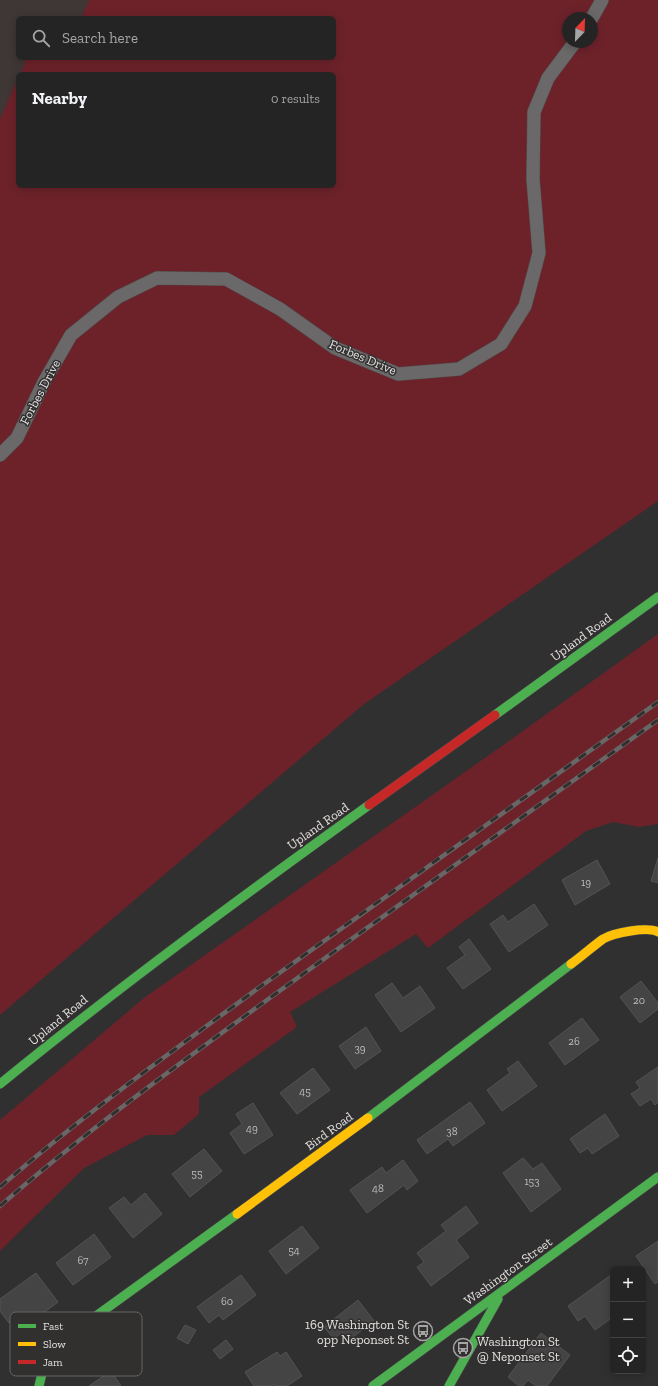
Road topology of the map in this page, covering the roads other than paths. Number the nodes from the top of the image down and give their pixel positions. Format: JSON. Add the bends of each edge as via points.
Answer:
{"nodes":[{"id":1,"x":602,"y":0,"type":"edge"},
{"id":2,"x":597,"y":12,"type":"edge"},
{"id":3,"x":570,"y":48,"type":"edge"},
{"id":4,"x":0,"y":455,"type":"edge"},
{"id":5,"x":658,"y":597,"type":"edge"},
{"id":6,"x":658,"y":932,"type":"edge"},
{"id":7,"x":0,"y":1084,"type":"edge"},
{"id":8,"x":658,"y":1177,"type":"edge"},
{"id":9,"x":503,"y":1291,"type":"junction"},
{"id":10,"x":101,"y":1312,"type":"edge"},
{"id":11,"x":388,"y":1375,"type":"junction"},
{"id":12,"x":42,"y":1376,"type":"edge"},
{"id":13,"x":396,"y":1382,"type":"dead end"},
{"id":14,"x":40,"y":1386,"type":"edge"},
{"id":15,"x":374,"y":1386,"type":"edge"},
{"id":16,"x":449,"y":1386,"type":"edge"}],
"edges":[{"from":1,"to":2,"type":"lane"},
{"from":3,"to":4,"type":"lane","name":"Forbes Drive","via":[[548,78],[534,112],[533,179],[539,253],[525,306],[501,344],[459,368],[398,374],[335,348],[280,309],[226,279],[157,278],[118,296],[71,335],[16,438]]},
{"from":5,"to":7,"type":"street","name":"Upland Road","via":[[204,925],[94,1008]]},
{"from":6,"to":10,"type":"street","name":"Bird Road","via":[[634,930],[605,938],[341,1138]]},
{"from":8,"to":9,"type":"street","name":"Washington Street"},
{"from":9,"to":11,"type":"street","name":"Washington Street"},
{"from":9,"to":16,"type":"street"},
{"from":11,"to":13,"type":"street"},
{"from":11,"to":15,"type":"street","name":"Washington Street"},
{"from":12,"to":14,"type":"street","name":"Bird Road"}]}
